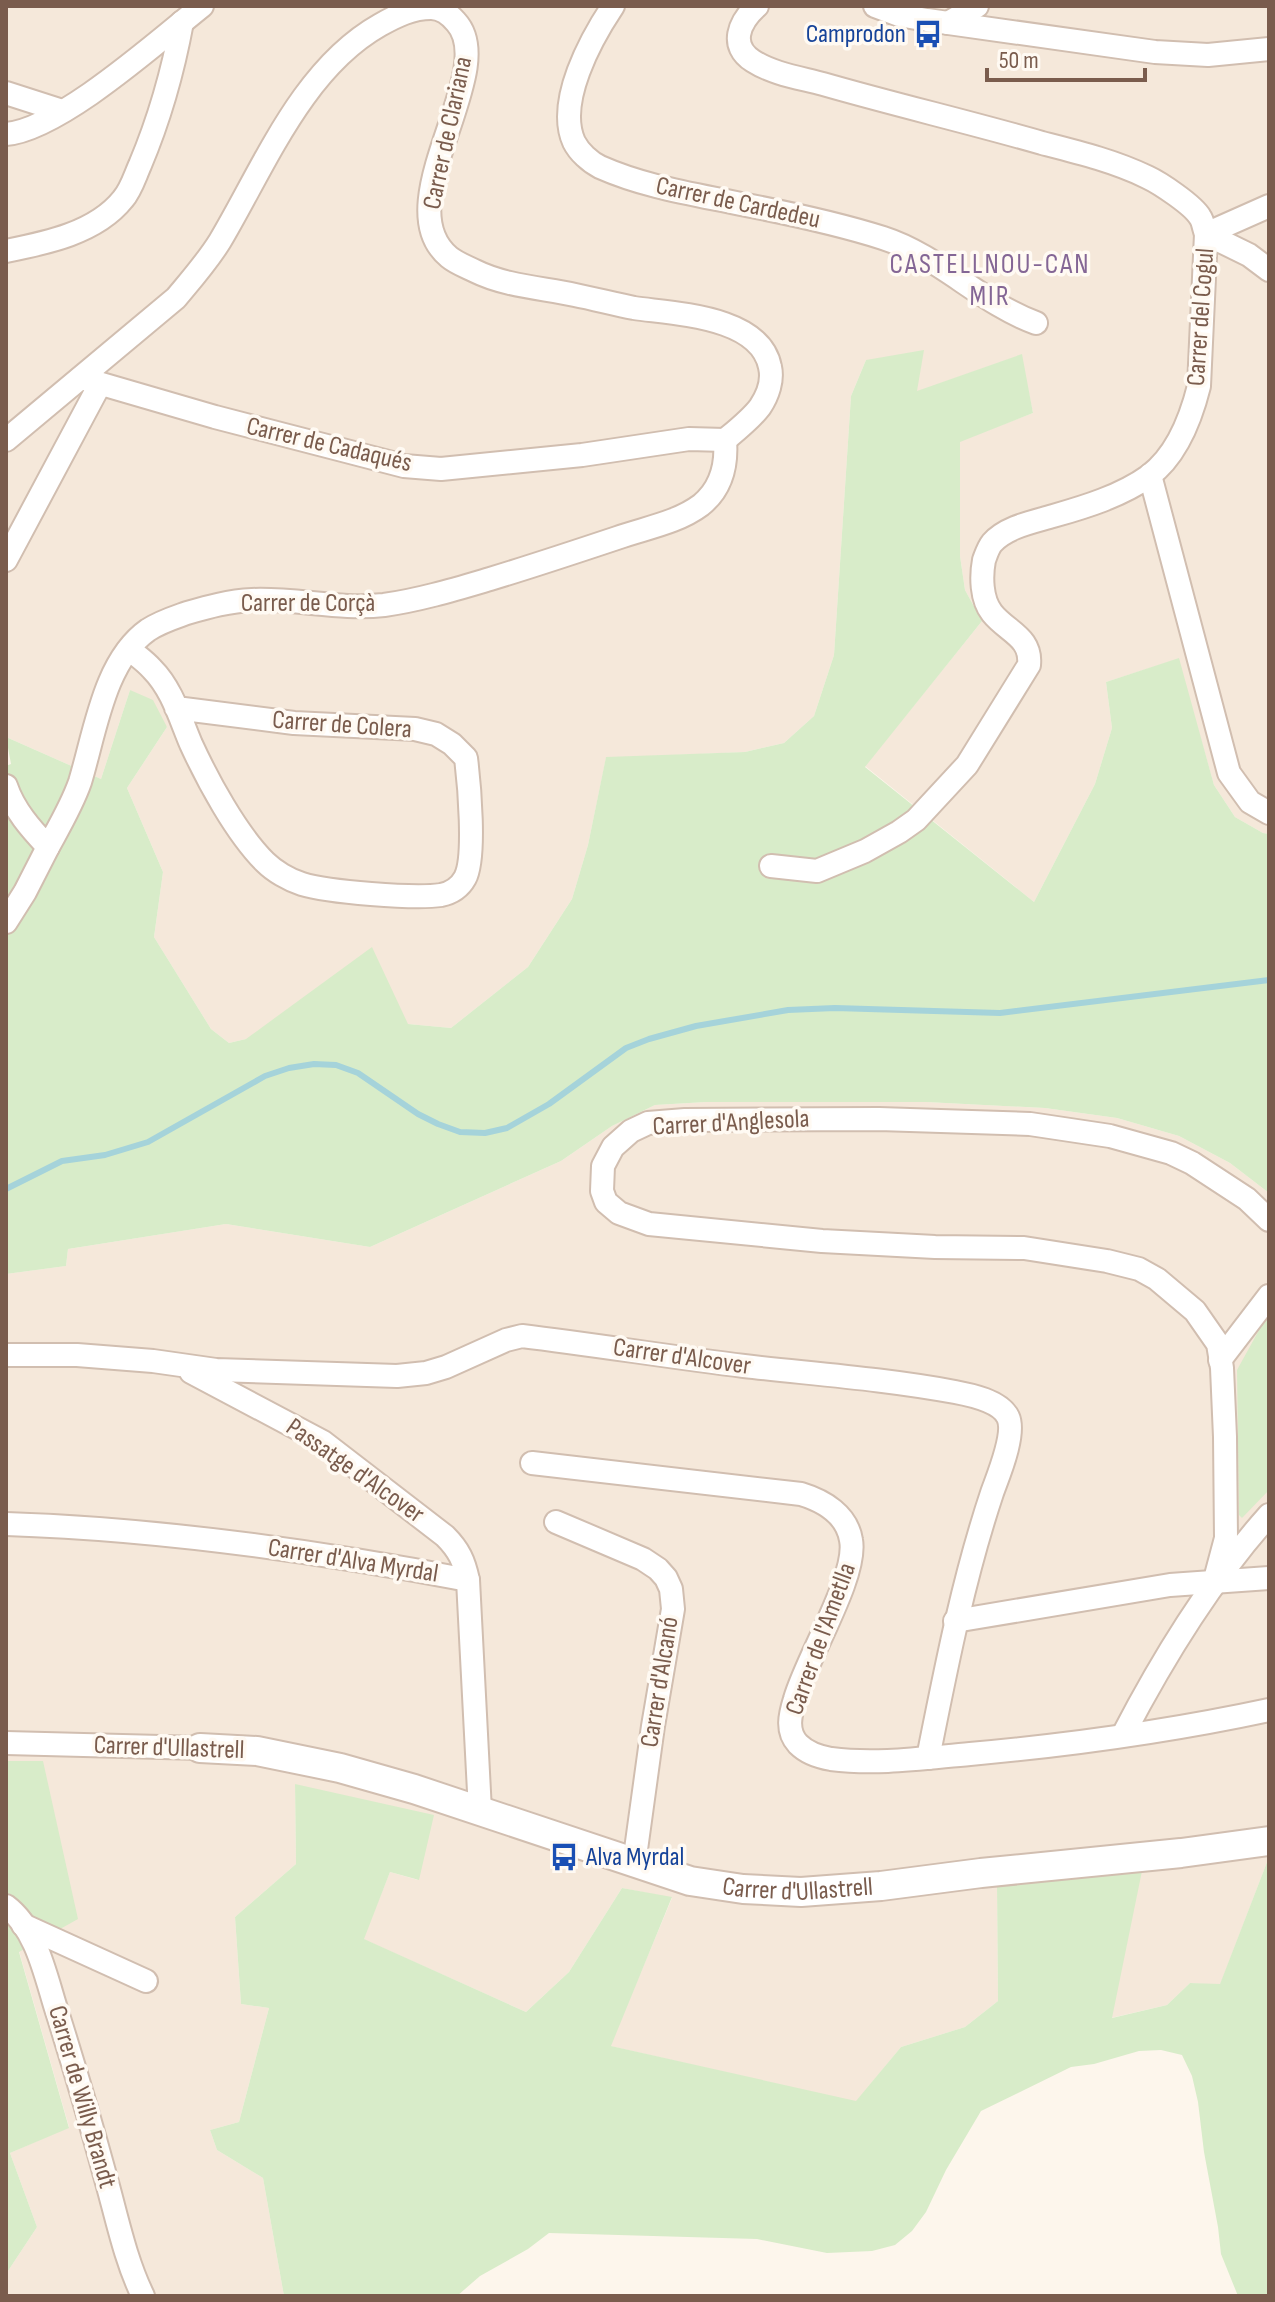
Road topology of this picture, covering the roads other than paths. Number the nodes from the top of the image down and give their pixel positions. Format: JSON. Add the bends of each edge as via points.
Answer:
{"nodes":[{"id":1,"x":202,"y":6,"type":"edge"},
{"id":2,"x":613,"y":6,"type":"edge"},
{"id":3,"x":757,"y":6,"type":"edge"},
{"id":4,"x":875,"y":6,"type":"edge"},
{"id":5,"x":977,"y":6,"type":"edge"},
{"id":6,"x":182,"y":22,"type":"junction"},
{"id":7,"x":948,"y":23,"type":"junction"},
{"id":8,"x":1269,"y":49,"type":"edge"},
{"id":9,"x":6,"y":93,"type":"edge"},
{"id":10,"x":62,"y":111,"type":"junction"},
{"id":11,"x":6,"y":134,"type":"edge"},
{"id":12,"x":1269,"y":206,"type":"edge"},
{"id":13,"x":1206,"y":234,"type":"junction"},
{"id":14,"x":6,"y":251,"type":"edge"},
{"id":15,"x":1269,"y":270,"type":"edge"},
{"id":16,"x":1036,"y":323,"type":"dead end"},
{"id":17,"x":90,"y":381,"type":"junction"},
{"id":18,"x":6,"y":440,"type":"edge"},
{"id":19,"x":725,"y":440,"type":"junction"},
{"id":20,"x":1150,"y":475,"type":"junction"},
{"id":21,"x":6,"y":560,"type":"edge"},
{"id":22,"x":129,"y":649,"type":"junction"},
{"id":23,"x":176,"y":708,"type":"junction"},
{"id":24,"x":6,"y":786,"type":"edge"},
{"id":25,"x":1269,"y":813,"type":"edge"},
{"id":26,"x":48,"y":847,"type":"junction"},
{"id":27,"x":771,"y":866,"type":"dead end"},
{"id":28,"x":6,"y":922,"type":"edge"},
{"id":29,"x":1269,"y":1220,"type":"edge"},
{"id":30,"x":1269,"y":1296,"type":"edge"},
{"id":31,"x":6,"y":1355,"type":"edge"},
{"id":32,"x":1220,"y":1360,"type":"junction"},
{"id":33,"x":176,"y":1364,"type":"junction"},
{"id":34,"x":532,"y":1463,"type":"dead end"},
{"id":35,"x":1269,"y":1515,"type":"edge"},
{"id":36,"x":556,"y":1522,"type":"dead end"},
{"id":37,"x":6,"y":1524,"type":"edge"},
{"id":38,"x":1269,"y":1578,"type":"edge"},
{"id":39,"x":468,"y":1580,"type":"junction"},
{"id":40,"x":1214,"y":1583,"type":"junction"},
{"id":41,"x":955,"y":1621,"type":"junction"},
{"id":42,"x":1269,"y":1710,"type":"edge"},
{"id":43,"x":1123,"y":1735,"type":"junction"},
{"id":44,"x":6,"y":1743,"type":"edge"},
{"id":45,"x":200,"y":1748,"type":"joint"},
{"id":46,"x":928,"y":1758,"type":"junction"},
{"id":47,"x":480,"y":1811,"type":"junction"},
{"id":48,"x":1269,"y":1841,"type":"edge"},
{"id":49,"x":634,"y":1864,"type":"junction"},
{"id":50,"x":6,"y":1906,"type":"edge"},
{"id":51,"x":23,"y":1925,"type":"junction"},
{"id":52,"x":146,"y":1981,"type":"dead end"},
{"id":53,"x":143,"y":2296,"type":"edge"}],
"edges":[{"from":1,"to":6,"type":"street"},
{"from":2,"to":16,"type":"street","name":"Carrer de Cardedeu","via":[[587,48],[570,105],[574,143],[597,166],[678,192],[888,240]]},
{"from":3,"to":13,"type":"street","name":"Carrer del Cogul","via":[[738,34],[738,43],[753,61],[1148,177],[1200,216]]},
{"from":4,"to":7,"type":"street"},
{"from":5,"to":7,"type":"street"},
{"from":6,"to":10,"type":"street"},
{"from":6,"to":14,"type":"street","via":[[146,151],[123,199],[84,229]]},
{"from":7,"to":8,"type":"street","via":[[1155,52],[1208,55]]},
{"from":9,"to":10,"type":"street"},
{"from":10,"to":11,"type":"street","via":[[32,128]]},
{"from":12,"to":13,"type":"street"},
{"from":13,"to":15,"type":"street"},
{"from":13,"to":20,"type":"street","name":"Carrer del Cogul","via":[[1199,386],[1182,433]]},
{"from":17,"to":18,"type":"street","name":"Carrer de Clariana"},
{"from":17,"to":19,"type":"street","name":"Carrer de Cadaqués","via":[[404,466],[441,469],[689,439]]},
{"from":17,"to":19,"type":"street","name":"Carrer de Clariana","via":[[196,275],[330,64],[400,14],[436,8],[461,27],[467,58],[429,198],[436,242],[449,257],[481,274],[712,320],[756,342],[768,355],[768,390],[760,407]]},
{"from":17,"to":21,"type":"street"},
{"from":19,"to":22,"type":"street","name":"Carrer de Corçà","via":[[726,461],[715,490],[701,505],[664,524],[460,588],[383,605],[252,600],[215,604],[165,620]]},
{"from":20,"to":25,"type":"street","via":[[1229,773],[1250,802]]},
{"from":20,"to":27,"type":"street","name":"Carrer del Cogul","via":[[1101,500],[1025,524],[992,544],[985,556],[984,595],[991,612],[1024,642],[1029,665],[967,765],[916,820],[865,851],[817,871]]},
{"from":22,"to":23,"type":"street","name":"Carrer de Colera","via":[[152,669]]},
{"from":22,"to":26,"type":"street","name":"Carrer de Corçà","via":[[108,688],[70,808]]},
{"from":23,"to":23,"type":"street","name":"Carrer de Colera","via":[[436,734],[466,758],[471,841],[464,880],[454,891],[440,895],[409,895],[301,884],[280,873],[236,823],[204,771]]},
{"from":24,"to":26,"type":"street","via":[[29,827]]},
{"from":26,"to":28,"type":"street"},
{"from":29,"to":32,"type":"street","name":"Carrer d'Anglesola","via":[[1237,1193],[1171,1153],[1110,1136],[1030,1124],[733,1118],[648,1123],[621,1137],[603,1166],[606,1202],[649,1224],[822,1241],[1024,1248],[1139,1269],[1195,1311],[1218,1344]]},
{"from":30,"to":32,"type":"street"},
{"from":31,"to":33,"type":"street","name":"Carrer d'Alcover"},
{"from":32,"to":40,"type":"street","name":"Carrer d'Anglesola","via":[[1226,1538]]},
{"from":33,"to":39,"type":"street","name":"Passatge d'Alcover","via":[[323,1442],[445,1536],[465,1561]]},
{"from":33,"to":41,"type":"street","name":"Carrer d'Alcover","via":[[397,1376],[446,1367],[522,1336],[944,1390],[987,1401],[1008,1417],[1010,1429]]},
{"from":34,"to":46,"type":"street","name":"Carrer de l'Ametlla","via":[[819,1499],[849,1530],[852,1557],[798,1688],[792,1734],[805,1750],[829,1759]]},
{"from":35,"to":40,"type":"street"},
{"from":36,"to":49,"type":"street","name":"Carrer d'Alcanó","via":[[643,1559],[658,1569],[671,1589],[673,1609]]},
{"from":37,"to":39,"type":"street","name":"Carrer d'Alva Myrdal","via":[[181,1537]]},
{"from":38,"to":40,"type":"street"},
{"from":39,"to":47,"type":"street","name":"Carrer d'Alva Myrdal"},
{"from":40,"to":41,"type":"street","via":[[1170,1585]]},
{"from":40,"to":43,"type":"street"},
{"from":41,"to":46,"type":"street","name":"Carrer d'Alcover"},
{"from":42,"to":43,"type":"street","name":"Carrer de l'Ametlla"},
{"from":43,"to":46,"type":"street","name":"Carrer de l'Ametlla"},
{"from":44,"to":45,"type":"street","name":"Carrer d'Ullastrell"},
{"from":45,"to":47,"type":"street","name":"Carrer d'Ullastrell","via":[[257,1751],[340,1768]]},
{"from":47,"to":49,"type":"street","name":"Carrer d'Ullastrell"},
{"from":48,"to":49,"type":"street","name":"Carrer d'Ullastrell","via":[[801,1892],[717,1887]]},
{"from":50,"to":51,"type":"street","name":"Carrer de Willy Brandt"},
{"from":51,"to":52,"type":"street"},
{"from":51,"to":53,"type":"street","name":"Carrer de Willy Brandt","via":[[45,1972]]}]}
